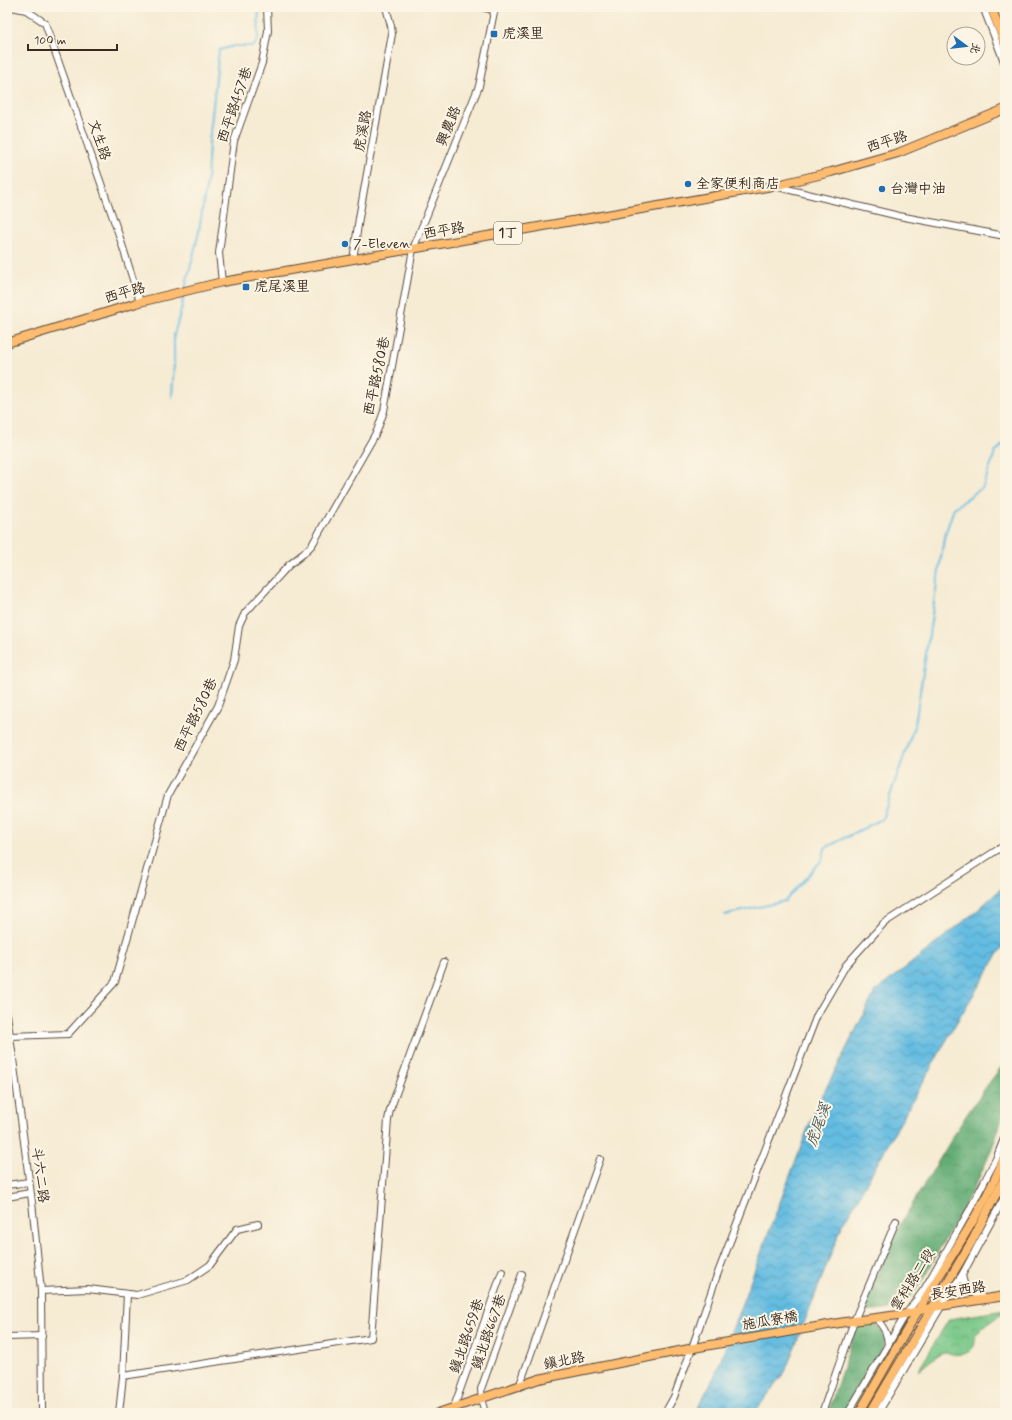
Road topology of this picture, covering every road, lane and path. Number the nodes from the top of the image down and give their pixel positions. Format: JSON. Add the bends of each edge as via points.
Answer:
{"nodes":[{"id":1,"x":12,"y":7,"type":"edge"},
{"id":2,"x":267,"y":7,"type":"edge"},
{"id":3,"x":386,"y":7,"type":"edge"},
{"id":4,"x":481,"y":7,"type":"edge"},
{"id":5,"x":983,"y":7,"type":"edge"},
{"id":6,"x":991,"y":7,"type":"edge"},
{"id":7,"x":1004,"y":7,"type":"edge"},
{"id":8,"x":27,"y":9,"type":"edge"},
{"id":9,"x":494,"y":9,"type":"edge"},
{"id":10,"x":1005,"y":11,"type":"edge"},
{"id":11,"x":1005,"y":44,"type":"edge"},
{"id":12,"x":1005,"y":64,"type":"edge"},
{"id":13,"x":1005,"y":109,"type":"edge"},
{"id":14,"x":773,"y":186,"type":"junction"},
{"id":15,"x":1005,"y":236,"type":"edge"},
{"id":16,"x":413,"y":250,"type":"junction"},
{"id":17,"x":353,"y":260,"type":"junction"},
{"id":18,"x":222,"y":282,"type":"junction"},
{"id":19,"x":140,"y":302,"type":"junction"},
{"id":20,"x":7,"y":343,"type":"edge"},
{"id":21,"x":1005,"y":845,"type":"edge"},
{"id":22,"x":444,"y":962,"type":"dead end"},
{"id":23,"x":7,"y":1014,"type":"edge"},
{"id":24,"x":10,"y":1036,"type":"junction"},
{"id":25,"x":1005,"y":1136,"type":"edge"},
{"id":26,"x":600,"y":1159,"type":"dead end"},
{"id":27,"x":1001,"y":1159,"type":"edge"},
{"id":28,"x":1005,"y":1177,"type":"edge"},
{"id":29,"x":29,"y":1182,"type":"junction"},
{"id":30,"x":7,"y":1185,"type":"edge"},
{"id":31,"x":30,"y":1193,"type":"junction"},
{"id":32,"x":1005,"y":1196,"type":"edge"},
{"id":33,"x":7,"y":1197,"type":"edge"},
{"id":34,"x":896,"y":1221,"type":"dead end"},
{"id":35,"x":258,"y":1224,"type":"dead end"},
{"id":36,"x":502,"y":1272,"type":"dead end"},
{"id":37,"x":522,"y":1274,"type":"dead end"},
{"id":38,"x":962,"y":1275,"type":"junction"},
{"id":39,"x":41,"y":1291,"type":"junction"},
{"id":40,"x":127,"y":1294,"type":"junction"},
{"id":41,"x":1005,"y":1296,"type":"edge"},
{"id":42,"x":987,"y":1299,"type":"junction"},
{"id":43,"x":942,"y":1306,"type":"junction"},
{"id":44,"x":933,"y":1307,"type":"junction"},
{"id":45,"x":919,"y":1311,"type":"junction"},
{"id":46,"x":906,"y":1314,"type":"junction"},
{"id":47,"x":876,"y":1318,"type":"junction"},
{"id":48,"x":854,"y":1321,"type":"junction"},
{"id":49,"x":845,"y":1322,"type":"joint"},
{"id":50,"x":42,"y":1336,"type":"junction"},
{"id":51,"x":7,"y":1337,"type":"edge"},
{"id":52,"x":888,"y":1345,"type":"junction"},
{"id":53,"x":696,"y":1347,"type":"junction"},
{"id":54,"x":123,"y":1376,"type":"junction"},
{"id":55,"x":519,"y":1387,"type":"junction"},
{"id":56,"x":482,"y":1399,"type":"junction"},
{"id":57,"x":451,"y":1410,"type":"edge"},
{"id":58,"x":42,"y":1413,"type":"edge"},
{"id":59,"x":120,"y":1413,"type":"edge"},
{"id":60,"x":438,"y":1413,"type":"edge"},
{"id":61,"x":485,"y":1413,"type":"edge"},
{"id":62,"x":665,"y":1413,"type":"edge"},
{"id":63,"x":822,"y":1413,"type":"edge"},
{"id":64,"x":848,"y":1413,"type":"edge"},
{"id":65,"x":859,"y":1413,"type":"edge"},
{"id":66,"x":870,"y":1413,"type":"edge"},
{"id":67,"x":878,"y":1413,"type":"edge"}],
"edges":[{"from":1,"to":8,"type":"street","name":"文生路"},
{"from":2,"to":18,"type":"street","name":"西平路457巷","via":[[268,31],[262,63],[234,141],[219,253]]},
{"from":3,"to":17,"type":"street","name":"虎溪路","via":[[392,34]]},
{"from":4,"to":9,"type":"street"},
{"from":5,"to":12,"type":"street"},
{"from":6,"to":11,"type":"main road"},
{"from":7,"to":10,"type":"main road"},
{"from":8,"to":19,"type":"street","name":"文生路","via":[[45,23]]},
{"from":9,"to":16,"type":"street","name":"興農路","via":[[478,86]]},
{"from":13,"to":14,"type":"main road","name":"西平路","number":"1丁","via":[[898,153]]},
{"from":14,"to":15,"type":"street","name":"西平路","via":[[899,216]]},
{"from":14,"to":16,"type":"main road","name":"西平路","number":"1丁"},
{"from":16,"to":17,"type":"main road","name":"西平路","number":"1丁"},
{"from":16,"to":24,"type":"street","name":"西平路580巷","via":[[384,411],[377,431],[312,544],[245,613],[239,626],[234,660],[218,706],[168,796],[115,982],[68,1034]]},
{"from":17,"to":18,"type":"main road","name":"西平路","number":"1丁"},
{"from":18,"to":19,"type":"main road","name":"西平路","number":"1丁"},
{"from":19,"to":20,"type":"main road","name":"西平路","number":"1丁"},
{"from":21,"to":53,"type":"street","via":[[884,923],[846,965],[817,1015],[716,1278]]},
{"from":22,"to":54,"type":"street","via":[[388,1120],[371,1338]]},
{"from":23,"to":24,"type":"street","name":"斗六二路"},
{"from":24,"to":29,"type":"street","name":"斗六二路"},
{"from":25,"to":27,"type":"street"},
{"from":26,"to":55,"type":"street"},
{"from":27,"to":45,"type":"main road","name":"雲科路二段","via":[[954,1254]]},
{"from":27,"to":46,"type":"street","name":"雲科路二段","via":[[925,1288]]},
{"from":28,"to":44,"type":"main road","via":[[972,1241]]},
{"from":29,"to":30,"type":"street"},
{"from":29,"to":31,"type":"street","name":"斗六二路"},
{"from":31,"to":33,"type":"street"},
{"from":31,"to":39,"type":"street","name":"斗六二路"},
{"from":32,"to":38,"type":"street"},
{"from":34,"to":48,"type":"street"},
{"from":35,"to":40,"type":"street","via":[[237,1229],[210,1265],[188,1280],[137,1295]]},
{"from":36,"to":57,"type":"street","name":"鎮北路659巷"},
{"from":37,"to":56,"type":"street","name":"鎮北路667巷","via":[[481,1389]]},
{"from":38,"to":42,"type":"street","via":[[964,1285],[971,1292]]},
{"from":38,"to":43,"type":"street"},
{"from":39,"to":40,"type":"street","via":[[88,1289]]},
{"from":39,"to":50,"type":"street","name":"斗六二路"},
{"from":40,"to":54,"type":"street"},
{"from":41,"to":42,"type":"main road","name":"長安西路"},
{"from":42,"to":43,"type":"main road","name":"長安西路"},
{"from":43,"to":44,"type":"main road","name":"長安西路"},
{"from":43,"to":67,"type":"street"},
{"from":44,"to":45,"type":"main road","name":"長安西路"},
{"from":44,"to":66,"type":"main road"},
{"from":45,"to":46,"type":"main road","name":"長安西路"},
{"from":45,"to":65,"type":"main road","name":"雲科路二段"},
{"from":46,"to":47,"type":"main road","name":"長安西路"},
{"from":46,"to":52,"type":"street","name":"雲科路二段"},
{"from":47,"to":48,"type":"main road","name":"長安西路"},
{"from":47,"to":52,"type":"street","via":[[885,1329]]},
{"from":48,"to":49,"type":"main road","name":"長安西路"},
{"from":48,"to":63,"type":"street"},
{"from":49,"to":53,"type":"main road","name":"施瓜寮橋"},
{"from":50,"to":51,"type":"street"},
{"from":50,"to":58,"type":"street","name":"斗六二路"},
{"from":52,"to":64,"type":"street","name":"雲科路二段"},
{"from":53,"to":55,"type":"main road","name":"鎮北路","via":[[539,1379]]},
{"from":53,"to":62,"type":"street"},
{"from":54,"to":59,"type":"street"},
{"from":55,"to":56,"type":"main road","name":"鎮北路"},
{"from":56,"to":57,"type":"main road","name":"鎮北路"},
{"from":56,"to":61,"type":"street","name":"鎮北路667巷"},
{"from":57,"to":60,"type":"main road","name":"鎮北路"}]}
